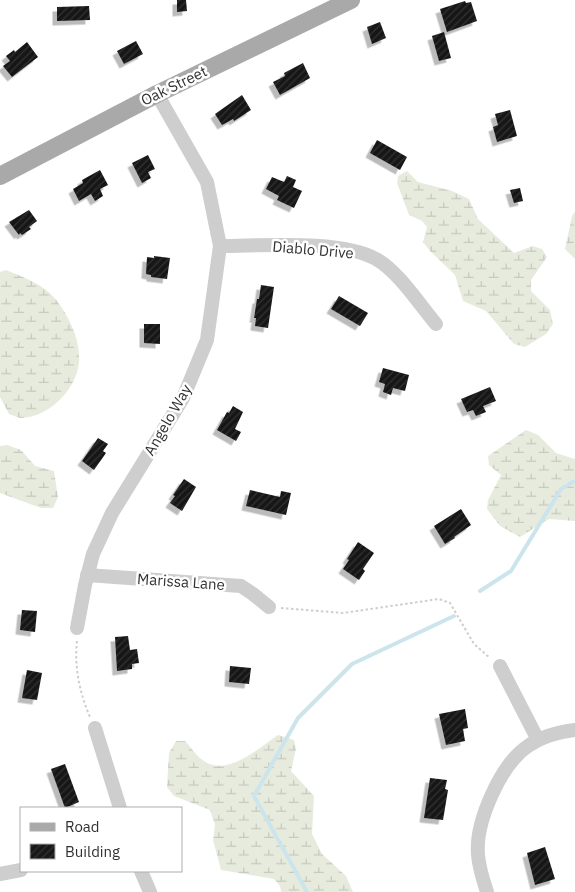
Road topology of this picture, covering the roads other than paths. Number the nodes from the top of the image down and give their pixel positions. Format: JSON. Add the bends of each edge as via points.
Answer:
{"nodes":[{"id":1,"x":351,"y":0,"type":"edge"},
{"id":2,"x":157,"y":94,"type":"junction"},
{"id":3,"x":0,"y":176,"type":"edge"},
{"id":4,"x":220,"y":246,"type":"junction"},
{"id":5,"x":436,"y":324,"type":"dead end"},
{"id":6,"x":87,"y":575,"type":"junction"},
{"id":7,"x":269,"y":607,"type":"road end"},
{"id":8,"x":76,"y":628,"type":"road end"},
{"id":9,"x":500,"y":666,"type":"road end"},
{"id":10,"x":95,"y":728,"type":"road end"},
{"id":11,"x":575,"y":730,"type":"edge"},
{"id":12,"x":538,"y":740,"type":"junction"},
{"id":13,"x":120,"y":807,"type":"edge"},
{"id":14,"x":20,"y":870,"type":"edge"},
{"id":15,"x":141,"y":872,"type":"edge"},
{"id":16,"x":0,"y":874,"type":"edge"},
{"id":17,"x":150,"y":892,"type":"edge"},
{"id":18,"x":487,"y":892,"type":"edge"}],
"edges":[{"from":1,"to":2,"type":"main road","name":"Oak Street"},
{"from":2,"to":3,"type":"main road","name":"Oak Street"},
{"from":2,"to":4,"type":"street","name":"Angelo Way","via":[[206,182]]},
{"from":4,"to":5,"type":"street","name":"Diablo Drive","via":[[309,246],[350,250],[377,259],[397,277]]},
{"from":4,"to":6,"type":"street","name":"Angelo Way","via":[[207,340],[184,398],[112,514]]},
{"from":6,"to":7,"type":"street","name":"Marissa Lane","via":[[241,586]]},
{"from":6,"to":8,"type":"street","name":"Angelo Way"},
{"from":9,"to":12,"type":"street"},
{"from":10,"to":13,"type":"street"},
{"from":11,"to":12,"type":"street"},
{"from":12,"to":18,"type":"street","via":[[526,747],[506,770],[481,824],[478,855]]},
{"from":14,"to":16,"type":"street"},
{"from":15,"to":17,"type":"street"}]}
